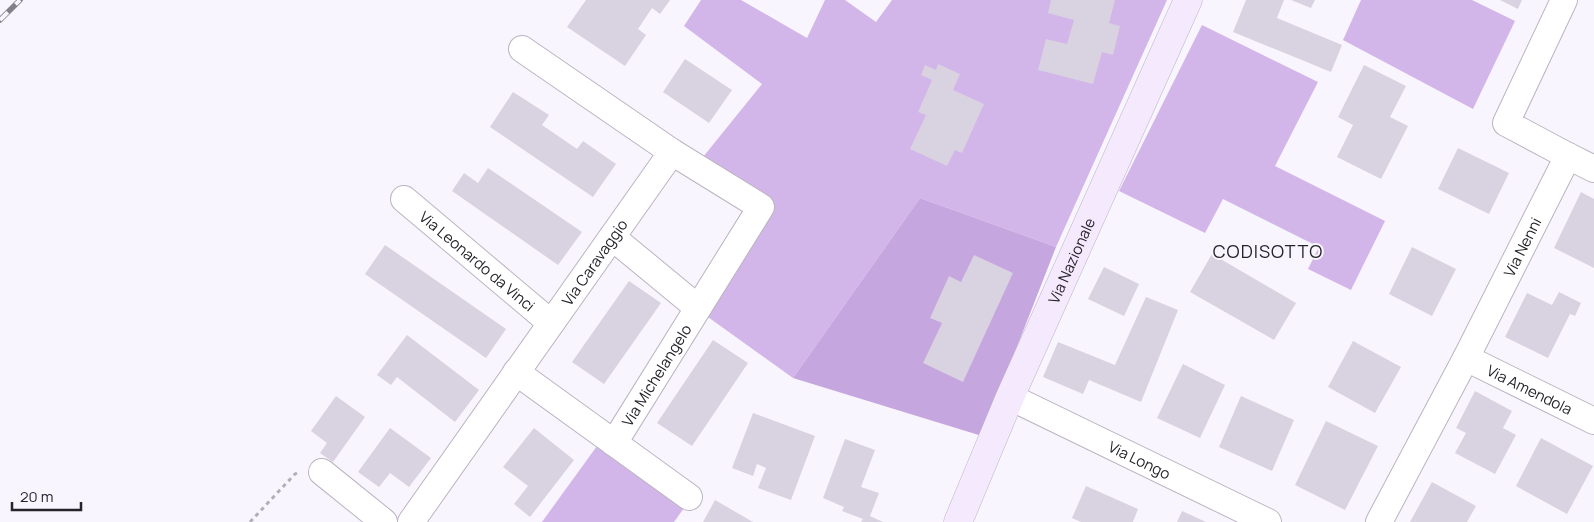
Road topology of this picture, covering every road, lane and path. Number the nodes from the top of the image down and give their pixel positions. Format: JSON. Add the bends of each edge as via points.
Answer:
{"nodes":[{"id":1,"x":1188,"y":0,"type":"edge"},
{"id":2,"x":1564,"y":0,"type":"edge"},
{"id":3,"x":522,"y":50,"type":"dead end"},
{"id":4,"x":672,"y":152,"type":"junction"},
{"id":5,"x":1568,"y":156,"type":"junction"},
{"id":6,"x":1594,"y":169,"type":"edge"},
{"id":7,"x":404,"y":199,"type":"dead end"},
{"id":8,"x":612,"y":237,"type":"junction"},
{"id":9,"x":698,"y":308,"type":"junction"},
{"id":10,"x":551,"y":323,"type":"junction"},
{"id":11,"x":1466,"y":358,"type":"junction"},
{"id":12,"x":516,"y":372,"type":"junction"},
{"id":13,"x":1010,"y":397,"type":"junction"},
{"id":14,"x":1594,"y":421,"type":"edge"},
{"id":15,"x":614,"y":443,"type":"junction"},
{"id":16,"x":322,"y":472,"type":"joint"},
{"id":17,"x":689,"y":497,"type":"dead end"},
{"id":18,"x":250,"y":522,"type":"edge"},
{"id":19,"x":384,"y":522,"type":"edge"},
{"id":20,"x":411,"y":522,"type":"edge"},
{"id":21,"x":958,"y":522,"type":"edge"},
{"id":22,"x":1268,"y":522,"type":"edge"},
{"id":23,"x":1379,"y":522,"type":"edge"}],
"edges":[{"from":1,"to":13,"type":"main road","name":"Via Nazionale"},
{"from":2,"to":5,"type":"street","via":[[1506,123]]},
{"from":3,"to":4,"type":"street"},
{"from":4,"to":8,"type":"street","name":"Via Caravaggio"},
{"from":4,"to":9,"type":"street","name":"Via Michelangelo","via":[[761,207]]},
{"from":5,"to":6,"type":"street"},
{"from":5,"to":11,"type":"street","name":"Via Nenni"},
{"from":7,"to":10,"type":"street","name":"Via Leonardo da Vinci"},
{"from":8,"to":9,"type":"street","name":"Via Michelangelo"},
{"from":8,"to":10,"type":"street","name":"Via Caravaggio"},
{"from":9,"to":15,"type":"street","name":"Via Michelangelo"},
{"from":10,"to":12,"type":"street","name":"Via Caravaggio"},
{"from":11,"to":14,"type":"street","name":"Via Amendola"},
{"from":11,"to":23,"type":"street","name":"Via Nenni"},
{"from":12,"to":15,"type":"street","name":"Via Michelangelo"},
{"from":12,"to":20,"type":"street","name":"Via Caravaggio"},
{"from":13,"to":21,"type":"main road","name":"Via Nazionale"},
{"from":13,"to":22,"type":"street","name":"Via Longo"},
{"from":15,"to":17,"type":"street","name":"Via Michelangelo"},
{"from":16,"to":18,"type":"path","via":[[307,470],[295,474]]},
{"from":16,"to":19,"type":"street"}]}
